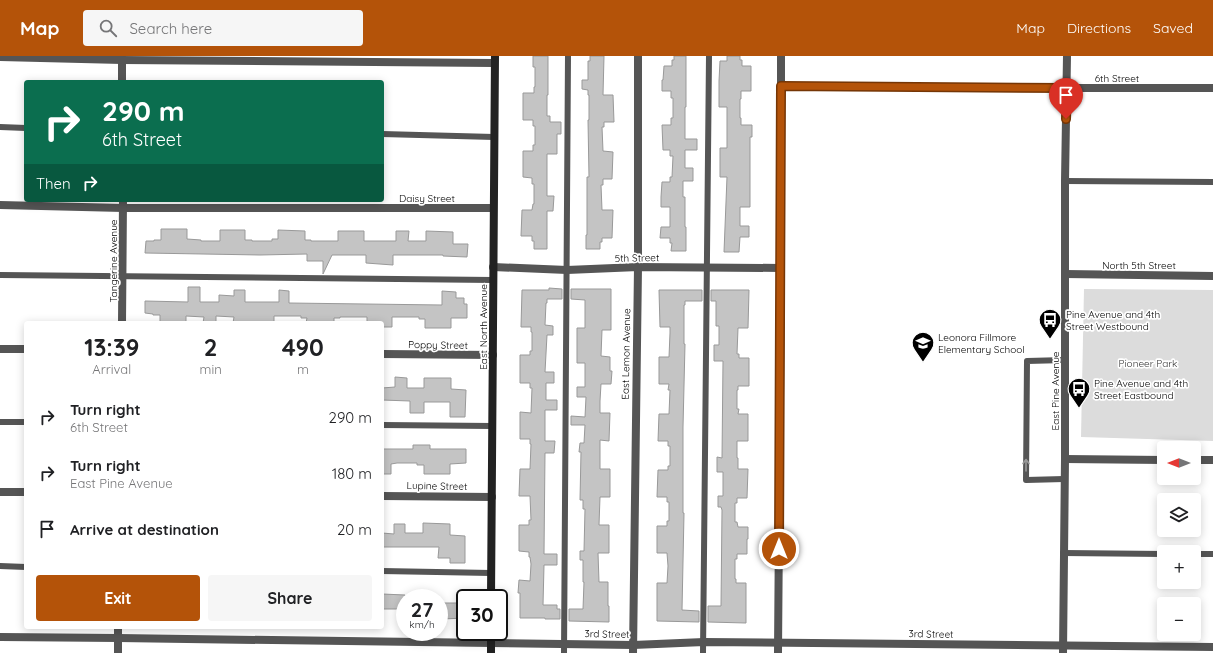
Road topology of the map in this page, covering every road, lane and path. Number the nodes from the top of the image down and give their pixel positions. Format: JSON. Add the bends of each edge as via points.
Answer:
{"nodes":[{"id":1,"x":568,"y":56,"type":"edge"},
{"id":2,"x":638,"y":56,"type":"edge"},
{"id":3,"x":709,"y":56,"type":"edge"},
{"id":4,"x":781,"y":56,"type":"edge"},
{"id":5,"x":1067,"y":56,"type":"edge"},
{"id":6,"x":0,"y":57,"type":"edge"},
{"id":7,"x":122,"y":58,"type":"edge"},
{"id":8,"x":494,"y":59,"type":"edge"},
{"id":9,"x":122,"y":80,"type":"edge"},
{"id":10,"x":781,"y":86,"type":"junction"},
{"id":11,"x":1067,"y":88,"type":"junction"},
{"id":12,"x":1213,"y":88,"type":"edge"},
{"id":13,"x":0,"y":127,"type":"edge"},
{"id":14,"x":24,"y":128,"type":"edge"},
{"id":15,"x":384,"y":134,"type":"edge"},
{"id":16,"x":494,"y":136,"type":"junction"},
{"id":17,"x":1065,"y":181,"type":"junction"},
{"id":18,"x":1213,"y":182,"type":"edge"},
{"id":19,"x":123,"y":204,"type":"edge"},
{"id":20,"x":0,"y":205,"type":"edge"},
{"id":21,"x":494,"y":208,"type":"junction"},
{"id":22,"x":494,"y":267,"type":"junction"},
{"id":23,"x":638,"y":267,"type":"junction"},
{"id":24,"x":707,"y":268,"type":"junction"},
{"id":25,"x":781,"y":268,"type":"junction"},
{"id":26,"x":567,"y":270,"type":"junction"},
{"id":27,"x":1065,"y":274,"type":"junction"},
{"id":28,"x":0,"y":275,"type":"edge"},
{"id":29,"x":123,"y":276,"type":"junction"},
{"id":30,"x":1213,"y":276,"type":"edge"},
{"id":31,"x":493,"y":280,"type":"junction"},
{"id":32,"x":122,"y":321,"type":"edge"},
{"id":33,"x":0,"y":349,"type":"edge"},
{"id":34,"x":24,"y":349,"type":"edge"},
{"id":35,"x":384,"y":354,"type":"edge"},
{"id":36,"x":493,"y":355,"type":"junction"},
{"id":37,"x":1065,"y":360,"type":"junction"},
{"id":38,"x":0,"y":422,"type":"edge"},
{"id":39,"x":24,"y":422,"type":"edge"},
{"id":40,"x":384,"y":425,"type":"edge"},
{"id":41,"x":492,"y":426,"type":"junction"},
{"id":42,"x":1065,"y":459,"type":"junction"},
{"id":43,"x":1157,"y":460,"type":"edge"},
{"id":44,"x":1201,"y":460,"type":"edge"},
{"id":45,"x":1213,"y":460,"type":"edge"},
{"id":46,"x":1064,"y":479,"type":"junction"},
{"id":47,"x":0,"y":492,"type":"edge"},
{"id":48,"x":24,"y":492,"type":"edge"},
{"id":49,"x":384,"y":496,"type":"edge"},
{"id":50,"x":492,"y":497,"type":"junction"},
{"id":51,"x":1063,"y":553,"type":"junction"},
{"id":52,"x":1157,"y":554,"type":"edge"},
{"id":53,"x":1201,"y":554,"type":"edge"},
{"id":54,"x":1213,"y":554,"type":"edge"},
{"id":55,"x":0,"y":566,"type":"edge"},
{"id":56,"x":24,"y":567,"type":"edge"},
{"id":57,"x":384,"y":571,"type":"edge"},
{"id":58,"x":491,"y":573,"type":"junction"},
{"id":59,"x":491,"y":589,"type":"edge"},
{"id":60,"x":118,"y":629,"type":"edge"},
{"id":61,"x":0,"y":637,"type":"edge"},
{"id":62,"x":118,"y":638,"type":"junction"},
{"id":63,"x":491,"y":642,"type":"junction"},
{"id":64,"x":704,"y":642,"type":"junction"},
{"id":65,"x":564,"y":643,"type":"junction"},
{"id":66,"x":778,"y":643,"type":"junction"},
{"id":67,"x":1213,"y":647,"type":"edge"},
{"id":68,"x":633,"y":649,"type":"edge"},
{"id":69,"x":1063,"y":649,"type":"edge"},
{"id":70,"x":118,"y":653,"type":"edge"},
{"id":71,"x":491,"y":653,"type":"edge"},
{"id":72,"x":564,"y":653,"type":"edge"},
{"id":73,"x":703,"y":653,"type":"edge"},
{"id":74,"x":778,"y":653,"type":"edge"}],
"edges":[{"from":1,"to":26,"type":"lane"},
{"from":2,"to":23,"type":"street","name":"East Lemon Avenue"},
{"from":3,"to":24,"type":"lane"},
{"from":4,"to":10,"type":"street"},
{"from":5,"to":11,"type":"street","name":"East Pine Avenue"},
{"from":6,"to":7,"type":"street"},
{"from":7,"to":8,"type":"street"},
{"from":7,"to":9,"type":"street"},
{"from":8,"to":16,"type":"street","name":"East North Avenue"},
{"from":10,"to":11,"type":"street","name":"6th Street"},
{"from":10,"to":25,"type":"street"},
{"from":11,"to":12,"type":"street","name":"6th Street"},
{"from":11,"to":17,"type":"street","name":"East Pine Avenue"},
{"from":13,"to":14,"type":"lane"},
{"from":15,"to":16,"type":"lane"},
{"from":16,"to":21,"type":"street","name":"East North Avenue"},
{"from":17,"to":18,"type":"lane"},
{"from":17,"to":27,"type":"street","name":"East Pine Avenue"},
{"from":19,"to":20,"type":"street","name":"Daisy Street"},
{"from":19,"to":21,"type":"street","name":"Daisy Street"},
{"from":19,"to":29,"type":"street","name":"Tangerine Avenue"},
{"from":21,"to":22,"type":"street","name":"East North Avenue"},
{"from":22,"to":26,"type":"street","name":"5th Street"},
{"from":22,"to":31,"type":"street","name":"East North Avenue"},
{"from":23,"to":24,"type":"street","name":"5th Street"},
{"from":23,"to":26,"type":"street","name":"5th Street"},
{"from":23,"to":68,"type":"street","name":"East Lemon Avenue"},
{"from":24,"to":25,"type":"street","name":"5th Street"},
{"from":24,"to":64,"type":"lane"},
{"from":25,"to":66,"type":"street"},
{"from":26,"to":65,"type":"lane"},
{"from":27,"to":30,"type":"street","name":"North 5th Street"},
{"from":27,"to":37,"type":"street","name":"East Pine Avenue"},
{"from":28,"to":29,"type":"lane"},
{"from":29,"to":31,"type":"lane"},
{"from":29,"to":32,"type":"street","name":"Tangerine Avenue"},
{"from":31,"to":36,"type":"street","name":"East North Avenue"},
{"from":33,"to":34,"type":"street"},
{"from":35,"to":36,"type":"street","name":"Poppy Street"},
{"from":36,"to":41,"type":"street","name":"East North Avenue"},
{"from":37,"to":42,"type":"street","name":"East Pine Avenue"},
{"from":46,"to":37,"type":"lane","one_way":true,"via":[[1026,480],[1027,361]]},
{"from":38,"to":39,"type":"lane"},
{"from":40,"to":41,"type":"lane"},
{"from":41,"to":50,"type":"street","name":"East North Avenue"},
{"from":42,"to":43,"type":"street"},
{"from":42,"to":46,"type":"street","name":"East Pine Avenue"},
{"from":44,"to":45,"type":"street"},
{"from":46,"to":51,"type":"street","name":"East Pine Avenue"},
{"from":47,"to":48,"type":"street"},
{"from":49,"to":50,"type":"street","name":"Lupine Street"},
{"from":50,"to":58,"type":"street","name":"East North Avenue"},
{"from":51,"to":52,"type":"lane"},
{"from":51,"to":69,"type":"street","name":"East Pine Avenue"},
{"from":53,"to":54,"type":"lane"},
{"from":55,"to":56,"type":"lane"},
{"from":57,"to":58,"type":"lane"},
{"from":58,"to":59,"type":"street","name":"East North Avenue"},
{"from":60,"to":62,"type":"street"},
{"from":61,"to":62,"type":"street","name":"3rd Street"},
{"from":62,"to":63,"type":"street","name":"3rd Street"},
{"from":62,"to":70,"type":"street"},
{"from":63,"to":65,"type":"street","name":"3rd Street"},
{"from":63,"to":71,"type":"street"},
{"from":64,"to":66,"type":"street","name":"3rd Street"},
{"from":64,"to":68,"type":"street","name":"3rd Street"},
{"from":64,"to":73,"type":"lane"},
{"from":65,"to":68,"type":"street","name":"3rd Street"},
{"from":65,"to":72,"type":"lane"},
{"from":66,"to":69,"type":"street","name":"3rd Street"},
{"from":66,"to":74,"type":"street"},
{"from":67,"to":69,"type":"street","name":"3rd Street"}]}
